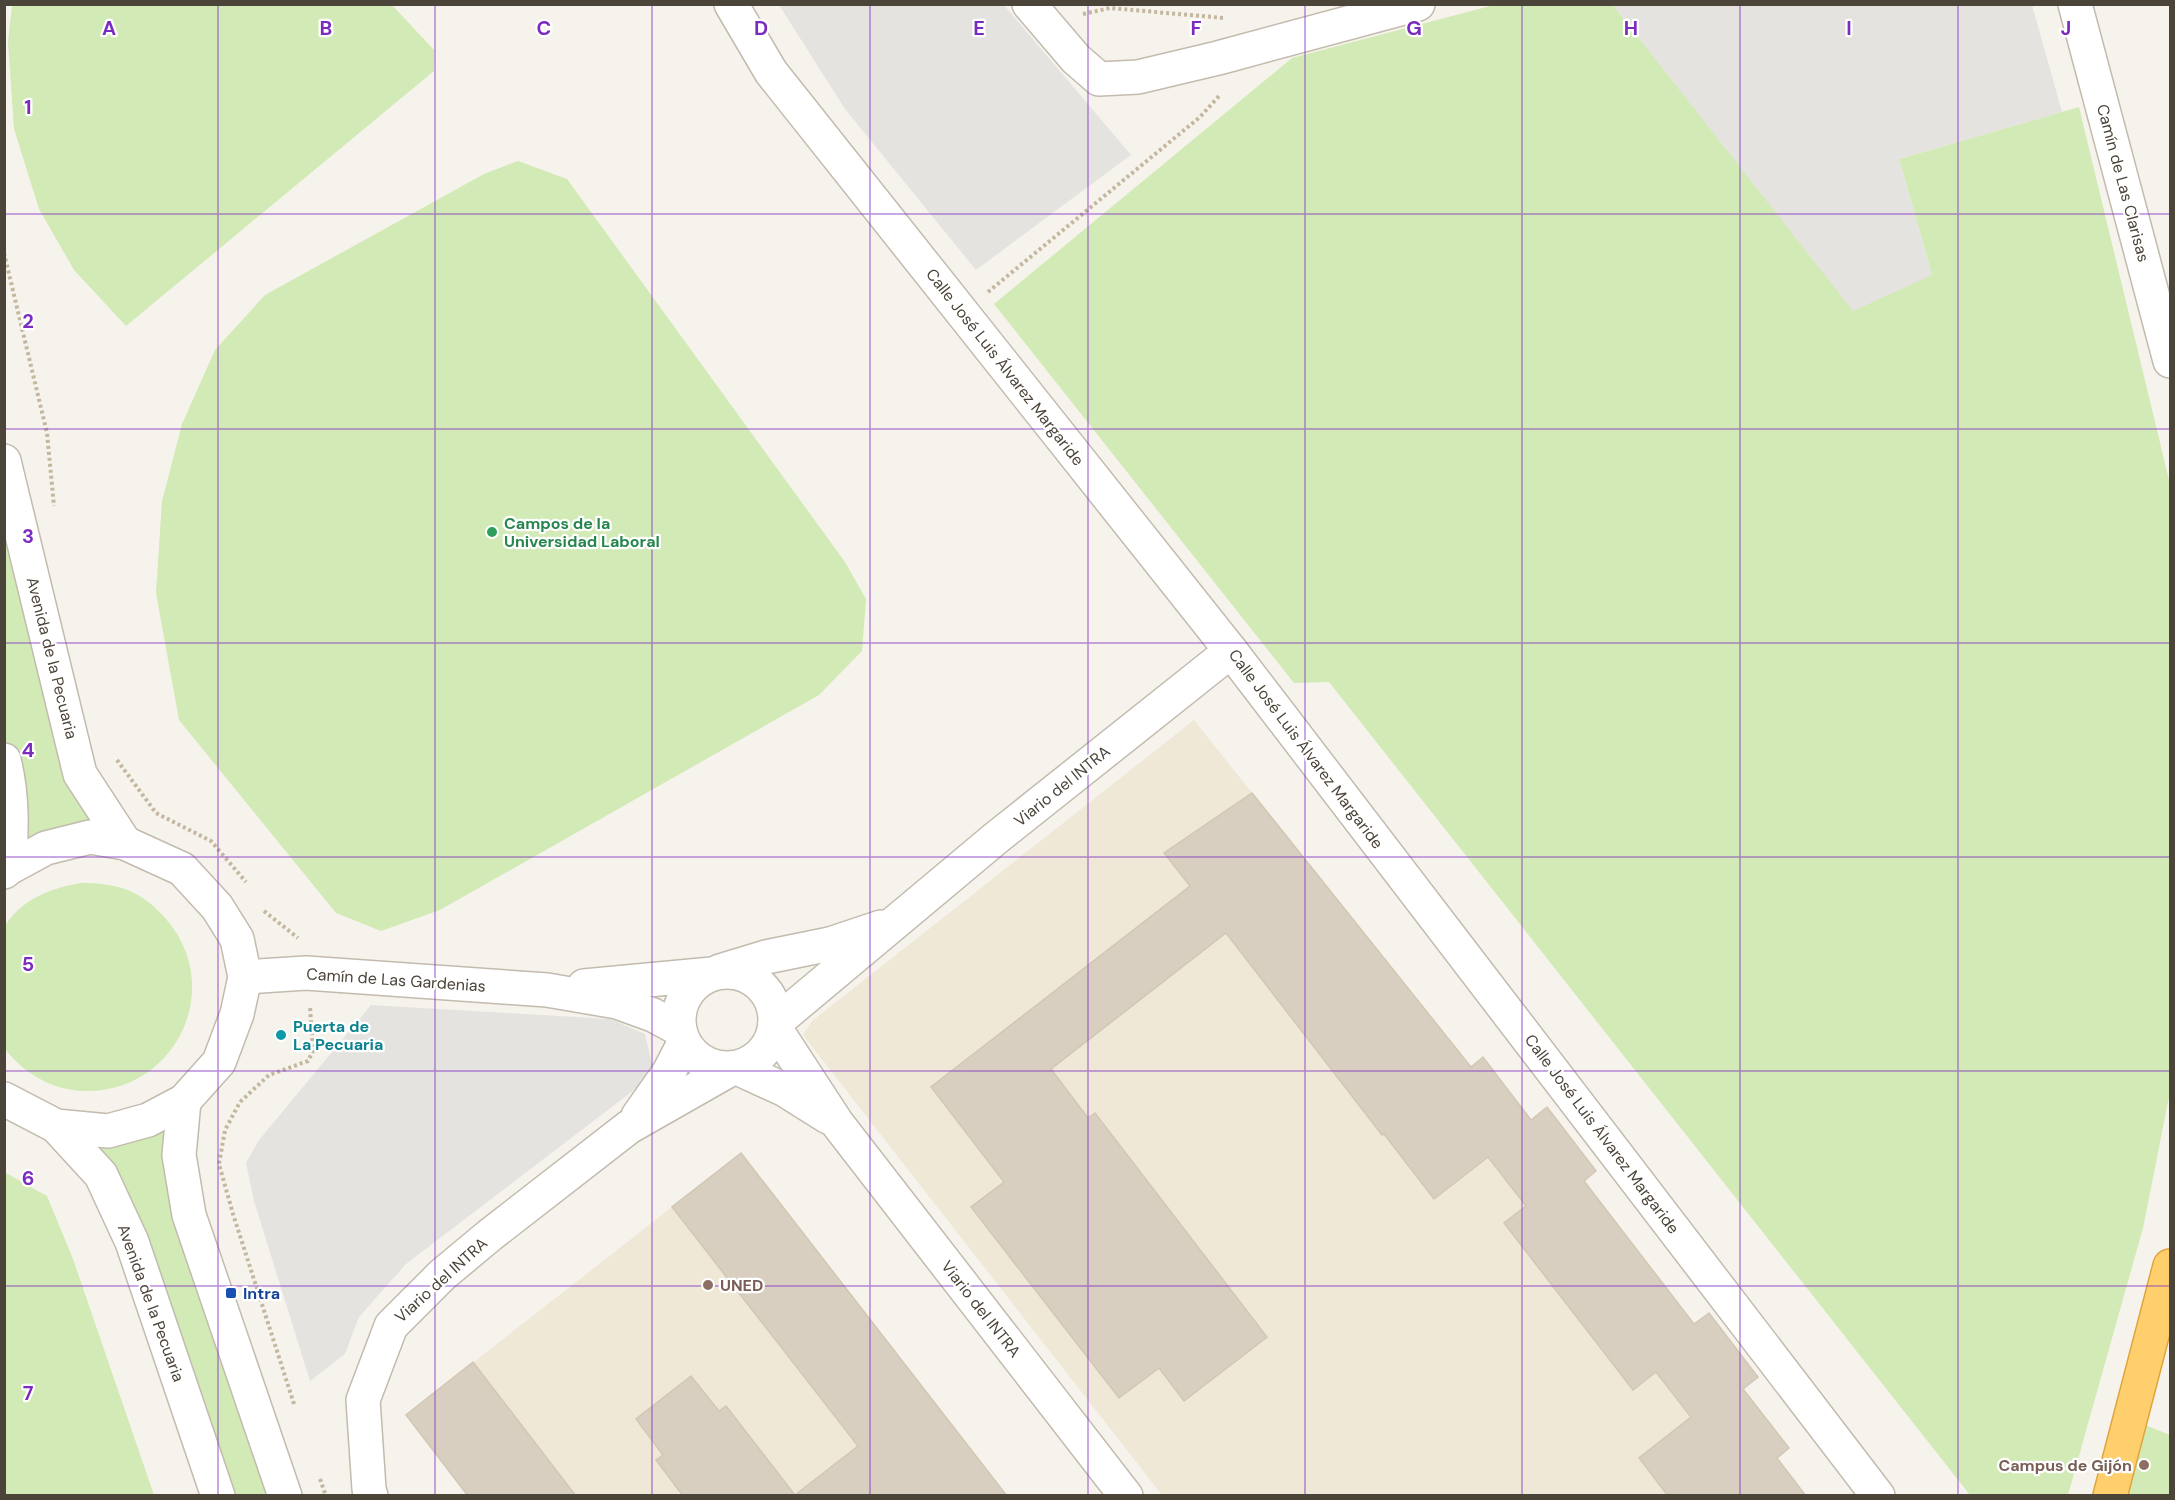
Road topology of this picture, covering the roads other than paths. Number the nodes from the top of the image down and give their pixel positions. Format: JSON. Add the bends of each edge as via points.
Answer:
{"nodes":[{"id":1,"x":731,"y":4,"type":"edge"},
{"id":2,"x":1029,"y":4,"type":"edge"},
{"id":3,"x":1418,"y":4,"type":"edge"},
{"id":4,"x":2075,"y":4,"type":"edge"},
{"id":5,"x":2170,"y":360,"type":"edge"},
{"id":6,"x":4,"y":461,"type":"edge"},
{"id":7,"x":1231,"y":651,"type":"junction"},
{"id":8,"x":4,"y":760,"type":"edge"},
{"id":9,"x":125,"y":843,"type":"junction"},
{"id":10,"x":7,"y":870,"type":"edge"},
{"id":11,"x":894,"y":923,"type":"junction"},
{"id":12,"x":715,"y":973,"type":"junction"},
{"id":13,"x":245,"y":977,"type":"junction"},
{"id":14,"x":546,"y":990,"type":"junction"},
{"id":15,"x":775,"y":1026,"type":"junction"},
{"id":16,"x":682,"y":1036,"type":"junction"},
{"id":17,"x":734,"y":1068,"type":"junction"},
{"id":18,"x":4,"y":1099,"type":"edge"},
{"id":19,"x":184,"y":1101,"type":"junction"},
{"id":20,"x":837,"y":1123,"type":"junction"},
{"id":21,"x":56,"y":1126,"type":"junction"},
{"id":22,"x":629,"y":1127,"type":"junction"},
{"id":23,"x":2170,"y":1266,"type":"edge"},
{"id":24,"x":1114,"y":1492,"type":"edge"},
{"id":25,"x":218,"y":1496,"type":"edge"},
{"id":26,"x":285,"y":1496,"type":"edge"},
{"id":27,"x":371,"y":1496,"type":"edge"},
{"id":28,"x":1878,"y":1496,"type":"edge"},
{"id":29,"x":2110,"y":1496,"type":"edge"}],
"edges":[{"from":1,"to":7,"type":"street","name":"Calle José Luis Álvarez Margaride","via":[[771,72]]},
{"from":2,"to":3,"type":"street","via":[[1076,59],[1099,79],[1138,77]]},
{"from":4,"to":5,"type":"street","name":"Camín de Las Clarisas"},
{"from":6,"to":9,"type":"street","name":"Avenida de la Pecuaria","via":[[80,774]]},
{"from":7,"to":11,"type":"street","name":"Viario del INTRA"},
{"from":7,"to":28,"type":"street","name":"Calle José Luis Álvarez Margaride"},
{"from":8,"to":10,"type":"street","via":[[12,826]]},
{"from":9,"to":10,"type":"street","via":[[90,837],[46,848]]},
{"from":9,"to":13,"type":"street","via":[[182,869],[217,907],[237,939]]},
{"from":11,"to":12,"type":"street","via":[[830,944],[766,957]]},
{"from":11,"to":15,"type":"street","name":"Viario del INTRA"},
{"from":12,"to":14,"type":"street","name":"Camín de Las Gardenias"},
{"from":12,"to":15,"type":"street","via":[[733,972],[759,984],[769,995]]},
{"from":12,"to":16,"type":"street","via":[[689,989],[682,1001],[678,1015]]},
{"from":13,"to":14,"type":"street","name":"Camín de Las Gardenias","via":[[306,973]]},
{"from":13,"to":19,"type":"street","via":[[237,1014],[219,1062]]},
{"from":14,"to":16,"type":"street","name":"Camín de Las Gardenias","via":[[617,1002],[653,1015]]},
{"from":15,"to":17,"type":"street","via":[[762,1054]]},
{"from":15,"to":20,"type":"street","name":"Viario del INTRA"},
{"from":16,"to":17,"type":"street","via":[[692,1054],[703,1063]]},
{"from":16,"to":22,"type":"street","via":[[669,1072]]},
{"from":17,"to":20,"type":"street","via":[[785,1090]]},
{"from":17,"to":22,"type":"street"},
{"from":18,"to":21,"type":"street"},
{"from":19,"to":21,"type":"street","via":[[148,1120],[108,1131]]},
{"from":19,"to":26,"type":"street","via":[[180,1155],[189,1215]]},
{"from":20,"to":24,"type":"street","name":"Viario del INTRA"},
{"from":21,"to":25,"type":"street","name":"Avenida de la Pecuaria","via":[[101,1175],[132,1242]]},
{"from":22,"to":27,"type":"street","name":"Viario del INTRA","via":[[442,1275],[391,1326],[363,1400]]},
{"from":23,"to":29,"type":"highway"}]}
